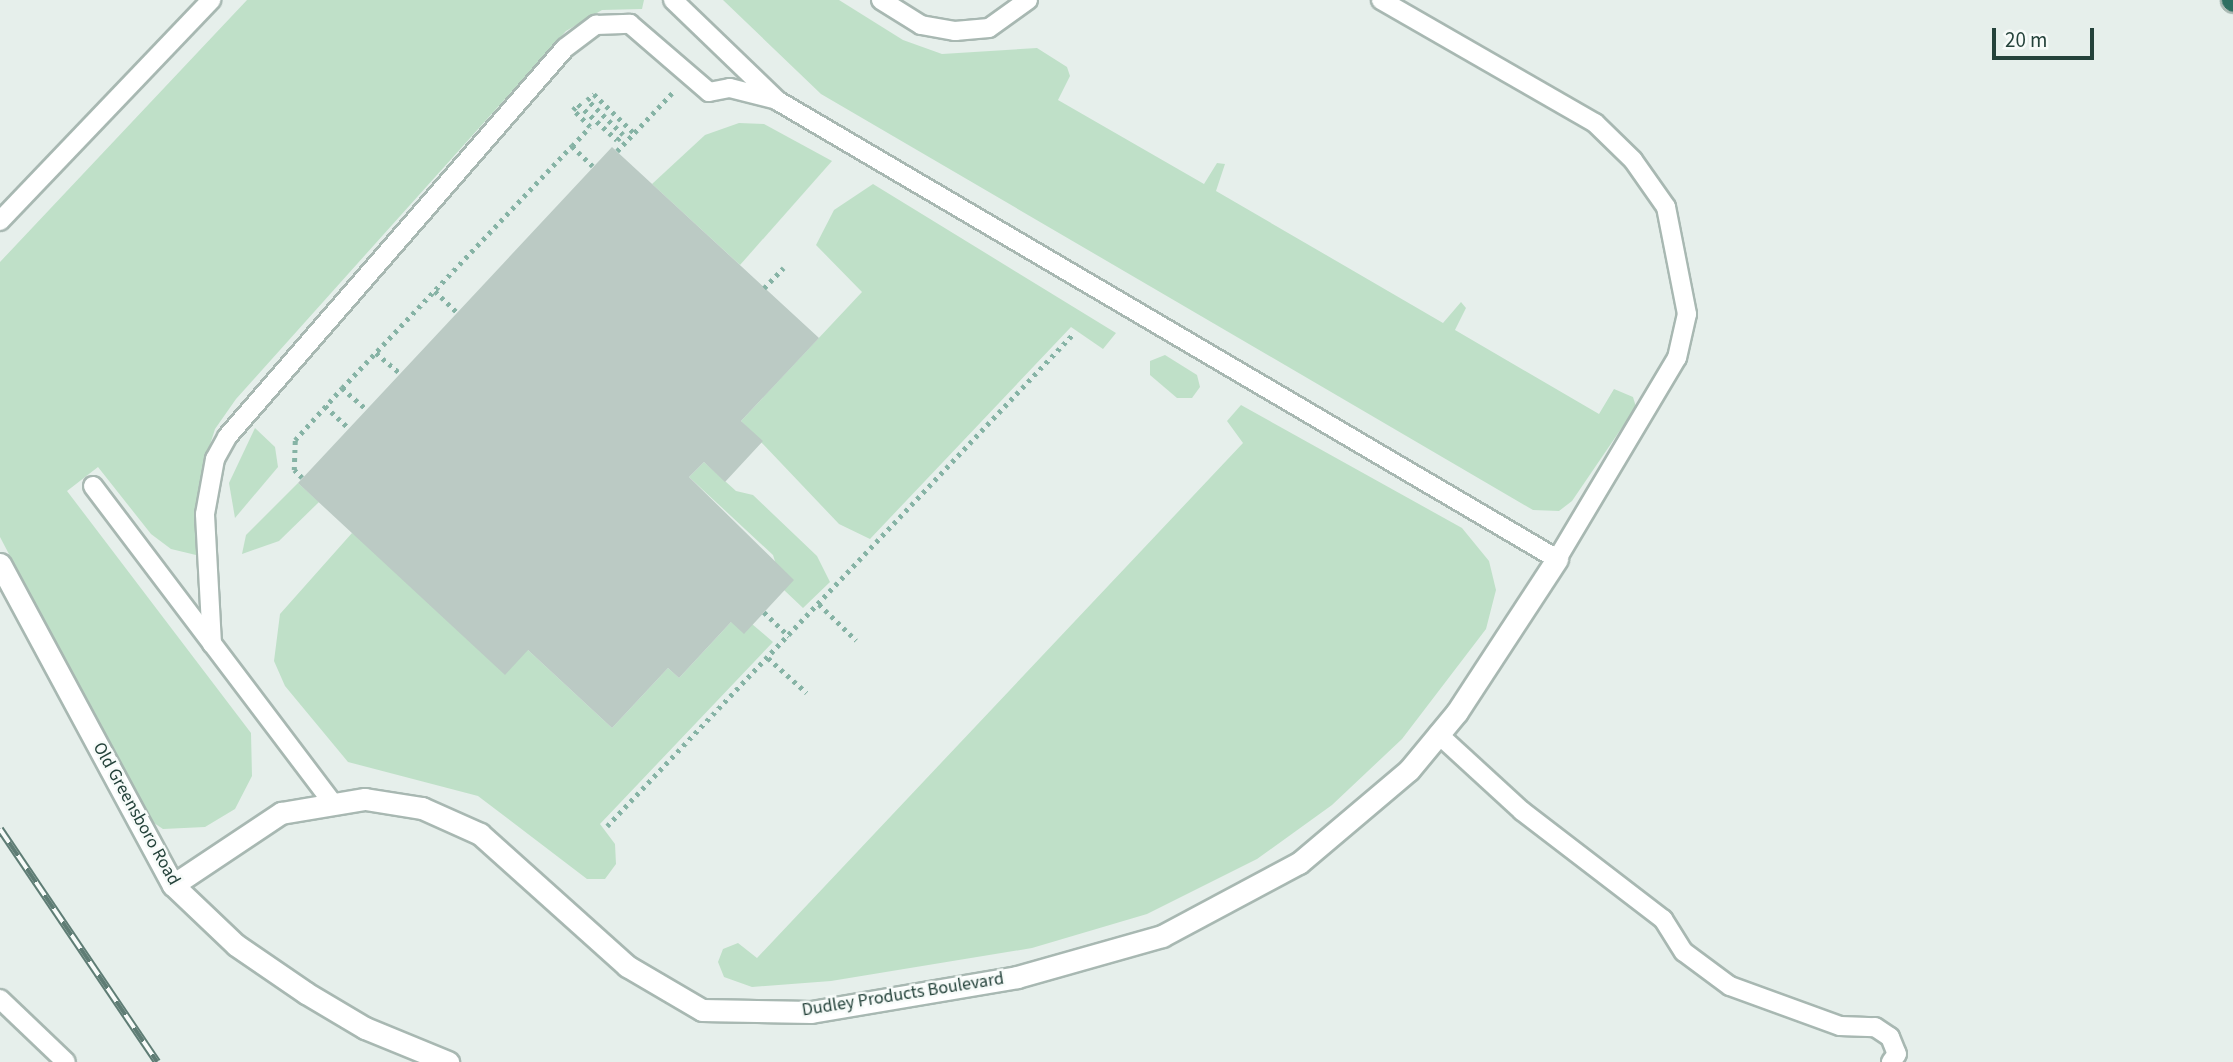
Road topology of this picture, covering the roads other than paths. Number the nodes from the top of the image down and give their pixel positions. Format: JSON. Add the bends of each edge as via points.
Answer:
{"nodes":[{"id":1,"x":211,"y":0,"type":"edge"},
{"id":2,"x":673,"y":0,"type":"edge"},
{"id":3,"x":881,"y":0,"type":"edge"},
{"id":4,"x":1028,"y":0,"type":"edge"},
{"id":5,"x":1381,"y":0,"type":"edge"},
{"id":6,"x":778,"y":101,"type":"junction"},
{"id":7,"x":0,"y":221,"type":"edge"},
{"id":8,"x":93,"y":486,"type":"dead end"},
{"id":9,"x":1557,"y":559,"type":"junction"},
{"id":10,"x":0,"y":564,"type":"edge"},
{"id":11,"x":212,"y":644,"type":"junction"},
{"id":12,"x":1438,"y":734,"type":"junction"},
{"id":13,"x":332,"y":802,"type":"junction"},
{"id":14,"x":173,"y":885,"type":"junction"},
{"id":15,"x":0,"y":999,"type":"edge"},
{"id":16,"x":66,"y":1062,"type":"edge"},
{"id":17,"x":447,"y":1062,"type":"edge"},
{"id":18,"x":1891,"y":1062,"type":"edge"}],
"edges":[{"from":1,"to":7,"type":"lane"},
{"from":2,"to":6,"type":"lane"},
{"from":3,"to":4,"type":"lane","via":[[921,25],[955,31],[989,28]]},
{"from":5,"to":9,"type":"lane","via":[[1595,123],[1633,160],[1666,206],[1686,314],[1677,358],[1662,393]]},
{"from":6,"to":9,"type":"lane"},
{"from":6,"to":11,"type":"lane","via":[[730,88],[709,92],[630,24],[596,25],[565,47],[227,437],[215,459],[205,514]]},
{"from":8,"to":11,"type":"lane"},
{"from":9,"to":12,"type":"street","name":"Dudley Products Boulevard"},
{"from":10,"to":14,"type":"street","name":"Old Greensboro Road"},
{"from":11,"to":13,"type":"lane"},
{"from":12,"to":13,"type":"street","name":"Dudley Products Boulevard","via":[[1375,801],[1298,863],[1162,936],[1017,977],[765,1015],[702,1010],[665,991],[627,966],[480,834],[448,818],[377,801]]},
{"from":12,"to":18,"type":"lane","via":[[1522,811],[1663,919],[1684,952],[1730,986],[1840,1026],[1875,1027],[1890,1038],[1897,1054]]},
{"from":13,"to":14,"type":"street","name":"Dudley Products Boulevard","via":[[281,813]]},
{"from":14,"to":17,"type":"street","name":"Old Greensboro Road","via":[[236,945],[306,993],[365,1028]]},
{"from":15,"to":16,"type":"lane"}]}
